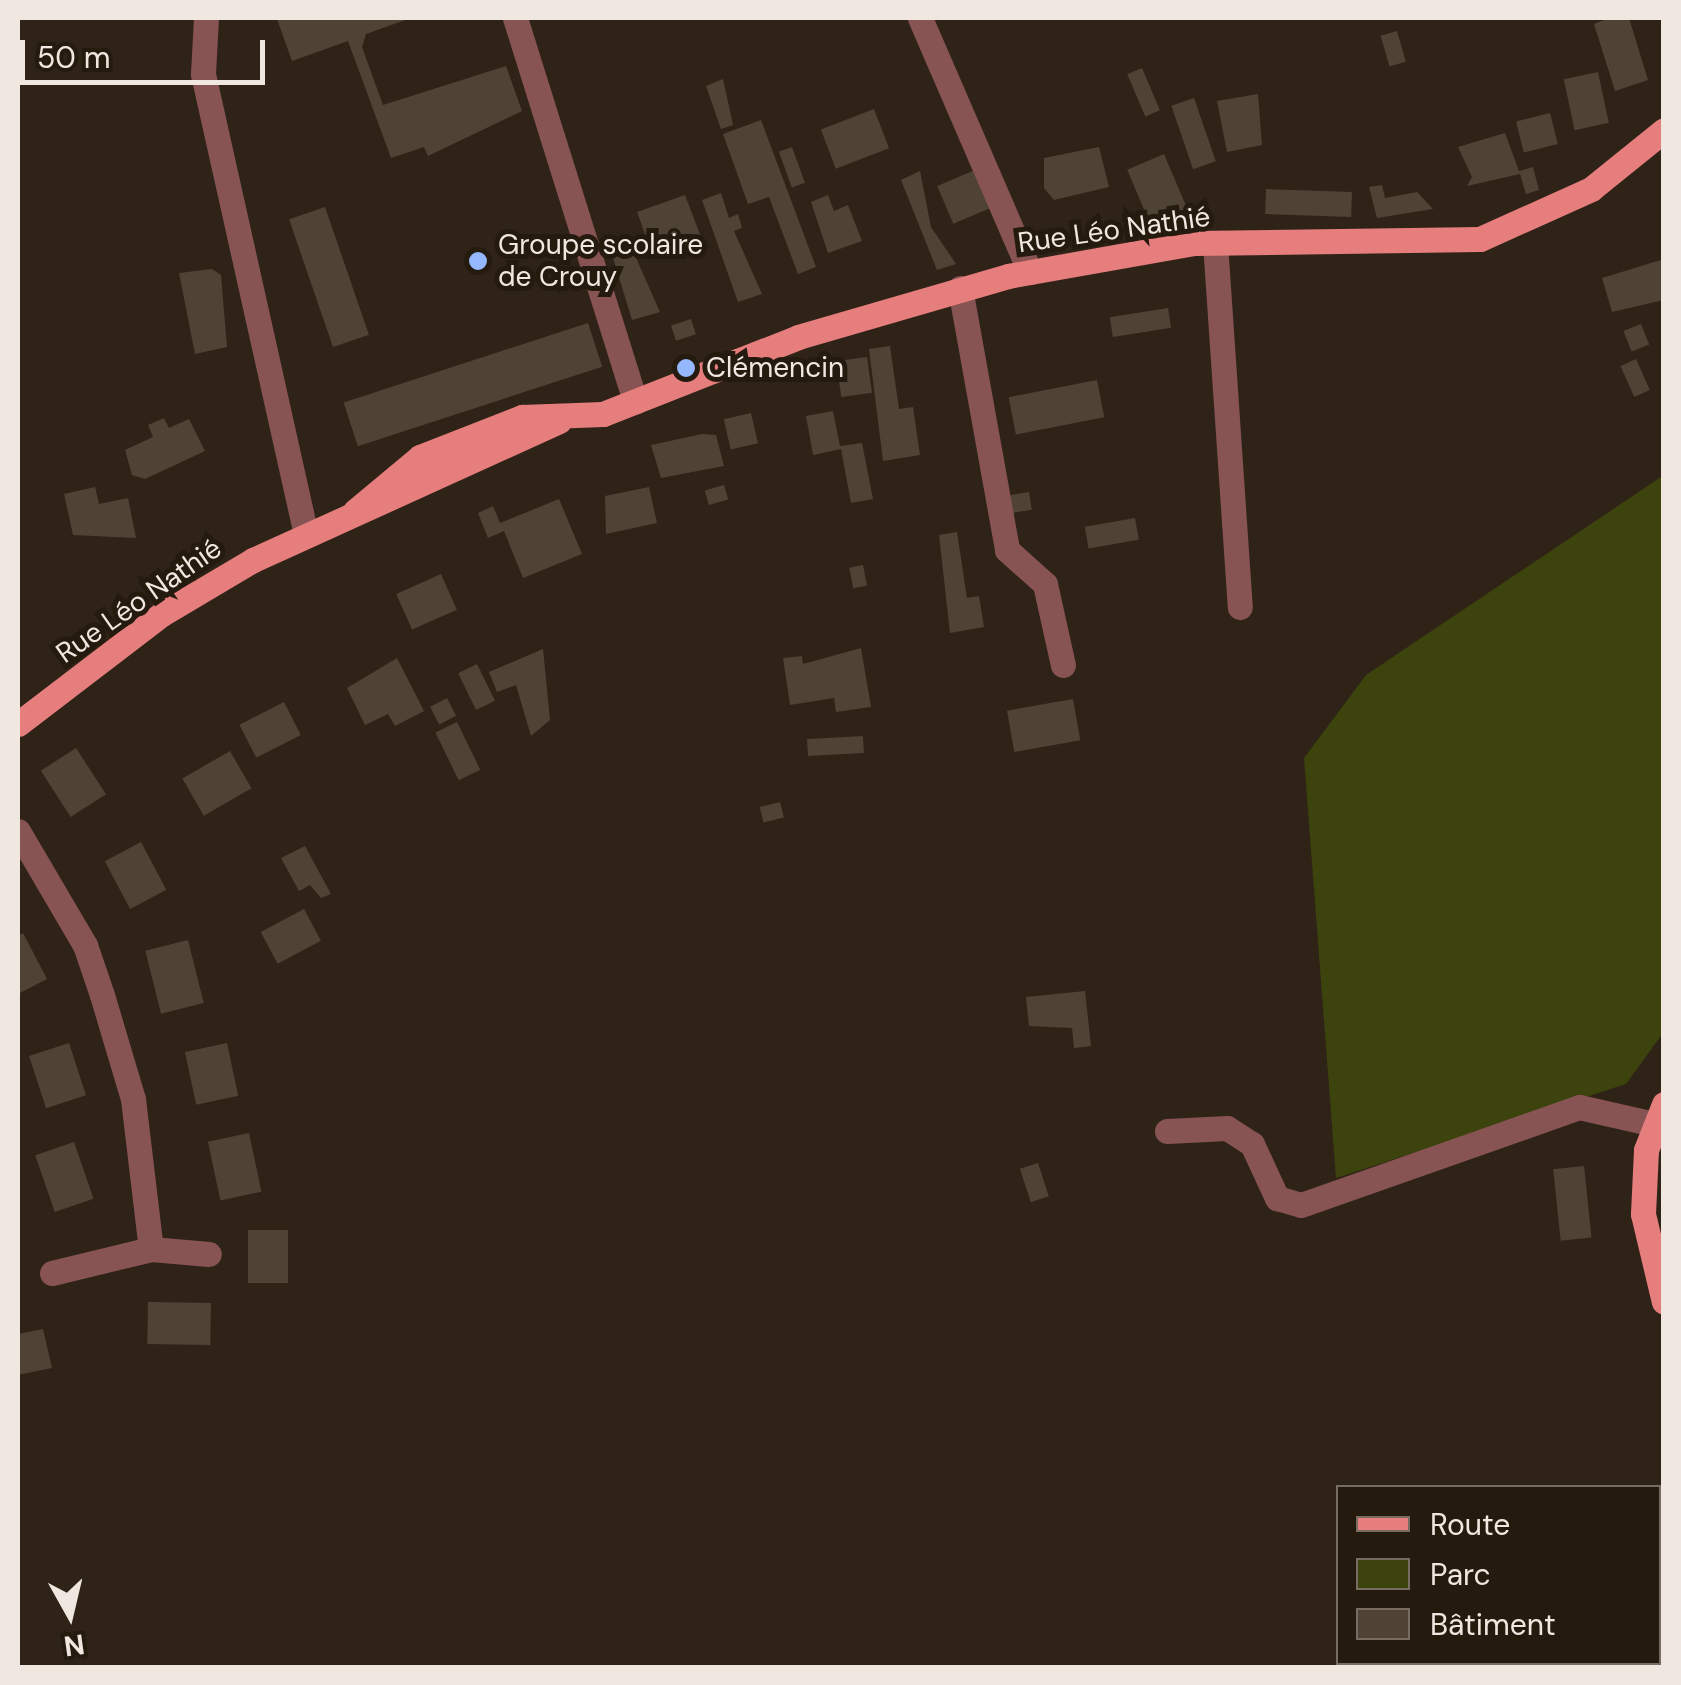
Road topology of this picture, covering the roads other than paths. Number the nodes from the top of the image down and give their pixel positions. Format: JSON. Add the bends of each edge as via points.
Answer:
{"nodes":[{"id":1,"x":206,"y":18,"type":"edge"},
{"id":2,"x":516,"y":18,"type":"edge"},
{"id":3,"x":920,"y":18,"type":"edge"},
{"id":4,"x":1664,"y":130,"type":"edge"},
{"id":5,"x":1215,"y":243,"type":"junction"},
{"id":6,"x":1030,"y":272,"type":"junction"},
{"id":7,"x":960,"y":288,"type":"junction"},
{"id":8,"x":635,"y":402,"type":"junction"},
{"id":9,"x":306,"y":534,"type":"junction"},
{"id":10,"x":1240,"y":607,"type":"dead end"},
{"id":11,"x":1063,"y":665,"type":"dead end"},
{"id":12,"x":18,"y":724,"type":"edge"},
{"id":13,"x":18,"y":831,"type":"edge"},
{"id":14,"x":1659,"y":1114,"type":"edge"},
{"id":15,"x":1167,"y":1131,"type":"dead end"},
{"id":16,"x":151,"y":1249,"type":"junction"},
{"id":17,"x":209,"y":1254,"type":"dead end"},
{"id":18,"x":52,"y":1272,"type":"dead end"},
{"id":19,"x":1664,"y":1302,"type":"edge"}],
"edges":[{"from":1,"to":9,"type":"street","via":[[203,74]]},
{"from":2,"to":8,"type":"street"},
{"from":3,"to":6,"type":"street"},
{"from":4,"to":5,"type":"main road","name":"Rue Léo Nathié","via":[[1590,189],[1480,238]]},
{"from":5,"to":6,"type":"main road","name":"Rue Léo Nathié"},
{"from":5,"to":10,"type":"street"},
{"from":6,"to":7,"type":"main road","name":"Rue Léo Nathié"},
{"from":7,"to":8,"type":"main road","name":"Rue Léo Nathié","via":[[798,337]]},
{"from":7,"to":11,"type":"street","via":[[1007,550],[1045,584]]},
{"from":8,"to":9,"type":"main road","name":"Rue Léo Nathié","via":[[564,419],[522,417],[454,441],[355,511]]},
{"from":9,"to":12,"type":"main road","name":"Rue Léo Nathié","via":[[194,593]]},
{"from":13,"to":16,"type":"street","via":[[86,944],[133,1099]]},
{"from":14,"to":15,"type":"street","via":[[1579,1106],[1301,1205],[1277,1198],[1252,1144],[1227,1128]]},
{"from":14,"to":19,"type":"main road","via":[[1642,1214]]},
{"from":16,"to":17,"type":"street"},
{"from":16,"to":18,"type":"street"}]}
